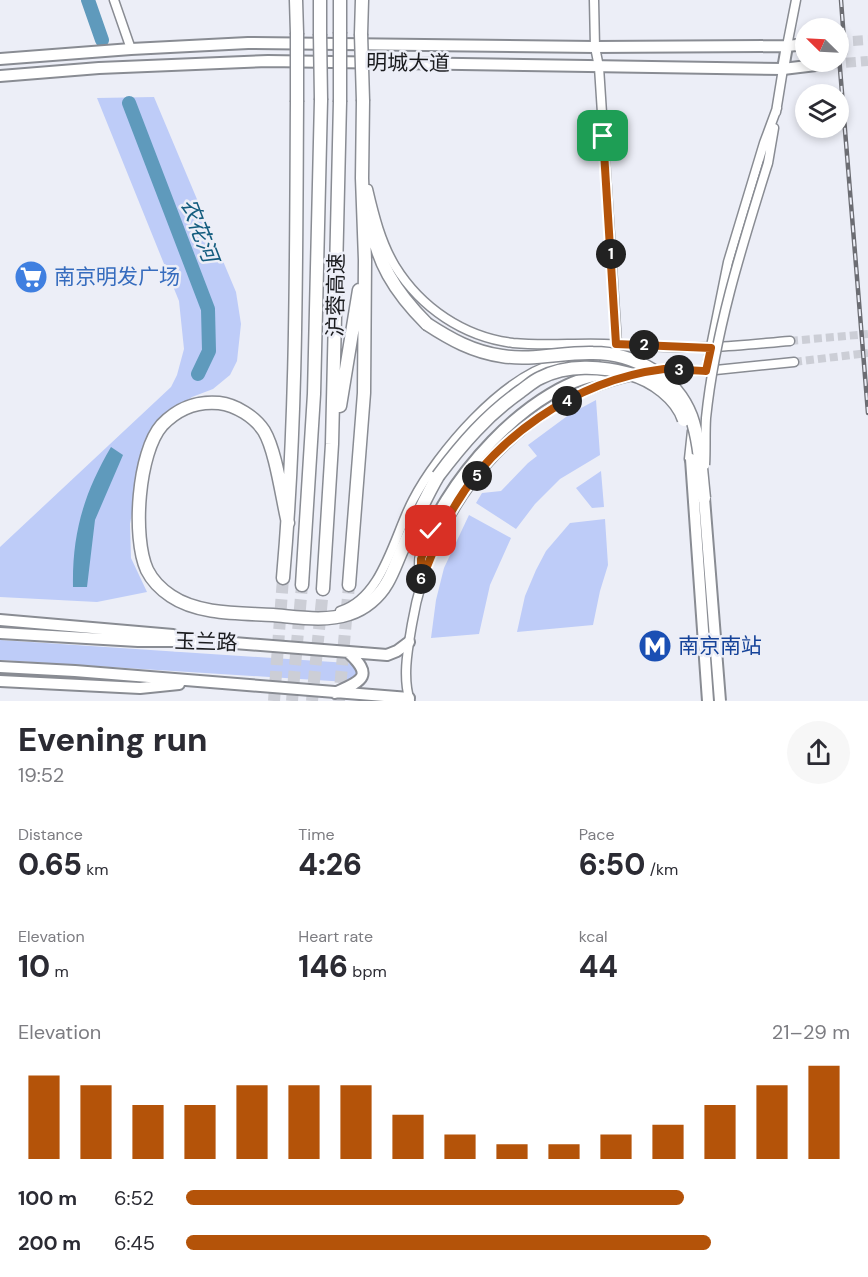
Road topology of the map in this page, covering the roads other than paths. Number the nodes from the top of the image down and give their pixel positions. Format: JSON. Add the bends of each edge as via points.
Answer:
{"nodes":[{"id":1,"x":114,"y":0,"type":"edge"},
{"id":2,"x":297,"y":0,"type":"edge"},
{"id":3,"x":320,"y":0,"type":"edge"},
{"id":4,"x":339,"y":0,"type":"edge"},
{"id":5,"x":362,"y":0,"type":"edge"},
{"id":6,"x":594,"y":0,"type":"edge"},
{"id":7,"x":796,"y":0,"type":"edge"},
{"id":8,"x":787,"y":46,"type":"junction"},
{"id":9,"x":795,"y":46,"type":"edge"},
{"id":10,"x":595,"y":47,"type":"junction"},
{"id":11,"x":131,"y":49,"type":"junction"},
{"id":12,"x":0,"y":59,"type":"edge"},
{"id":13,"x":599,"y":67,"type":"junction"},
{"id":14,"x":795,"y":68,"type":"edge"},
{"id":15,"x":783,"y":69,"type":"junction"},
{"id":16,"x":0,"y":76,"type":"edge"},
{"id":17,"x":363,"y":104,"type":"junction"},
{"id":18,"x":777,"y":108,"type":"junction"},
{"id":19,"x":369,"y":189,"type":"junction"},
{"id":20,"x":365,"y":260,"type":"junction"},
{"id":21,"x":790,"y":341,"type":"tunnel mouth"},
{"id":22,"x":616,"y":344,"type":"junction"},
{"id":23,"x":711,"y":348,"type":"junction"},
{"id":24,"x":794,"y":362,"type":"tunnel mouth"},
{"id":25,"x":666,"y":369,"type":"junction"},
{"id":26,"x":706,"y":371,"type":"junction"},
{"id":27,"x":627,"y":373,"type":"junction"},
{"id":28,"x":658,"y":387,"type":"junction"},
{"id":29,"x":693,"y":424,"type":"junction"},
{"id":30,"x":332,"y":444,"type":"junction"},
{"id":31,"x":691,"y":459,"type":"junction"},
{"id":32,"x":704,"y":498,"type":"junction"},
{"id":33,"x":288,"y":523,"type":"junction"},
{"id":34,"x":282,"y":578,"type":"tunnel mouth"},
{"id":35,"x":421,"y":581,"type":"junction"},
{"id":36,"x":302,"y":585,"type":"tunnel mouth"},
{"id":37,"x":349,"y":585,"type":"tunnel mouth"},
{"id":38,"x":323,"y":589,"type":"tunnel mouth"},
{"id":39,"x":292,"y":616,"type":"junction"},
{"id":40,"x":0,"y":620,"type":"edge"},
{"id":41,"x":0,"y":633,"type":"edge"},
{"id":42,"x":209,"y":640,"type":"junction"},
{"id":43,"x":409,"y":642,"type":"junction"},
{"id":44,"x":348,"y":652,"type":"junction"},
{"id":45,"x":0,"y":667,"type":"edge"},
{"id":46,"x":0,"y":681,"type":"edge"},
{"id":47,"x":212,"y":682,"type":"junction"},
{"id":48,"x":335,"y":693,"type":"junction"},
{"id":49,"x":409,"y":699,"type":"edge"},
{"id":50,"x":708,"y":701,"type":"edge"},
{"id":51,"x":720,"y":701,"type":"edge"}],
"edges":[{"from":1,"to":11,"type":"street"},
{"from":2,"to":33,"type":"highway","bridge":true},
{"from":3,"to":36,"type":"highway","name":"沪蓉高速","bridge":true,"via":[[314,394]]},
{"from":4,"to":30,"type":"highway","name":"沪蓉高速","bridge":true},
{"from":5,"to":17,"type":"highway","bridge":true},
{"from":6,"to":10,"type":"street"},
{"from":7,"to":8,"type":"street"},
{"from":8,"to":9,"type":"main road","name":"明城大道"},
{"from":8,"to":10,"type":"main road","name":"明城大道"},
{"from":8,"to":15,"type":"main road"},
{"from":10,"to":11,"type":"main road","name":"明城大道","via":[[248,43]]},
{"from":10,"to":13,"type":"street"},
{"from":11,"to":12,"type":"main road","name":"明城大道"},
{"from":13,"to":15,"type":"main road","name":"明城大道"},
{"from":13,"to":16,"type":"main road","name":"明城大道","via":[[268,62]]},
{"from":13,"to":22,"type":"street"},
{"from":14,"to":15,"type":"main road","name":"明城大道"},
{"from":15,"to":18,"type":"street"},
{"from":17,"to":19,"type":"highway"},
{"from":17,"to":20,"type":"highway"},
{"from":18,"to":23,"type":"street","via":[[728,262]]},
{"from":18,"to":32,"type":"street","bridge":true,"via":[[768,163],[715,358],[706,420]]},
{"from":19,"to":22,"type":"street","via":[[376,222],[394,266],[418,298],[441,316],[464,330],[512,343]]},
{"from":19,"to":29,"type":"highway","bridge":true,"via":[[372,227],[384,270],[427,324],[464,346],[501,356],[594,353],[628,359],[660,374],[682,397]]},
{"from":20,"to":30,"type":"highway"},
{"from":20,"to":37,"type":"highway","via":[[364,393]]},
{"from":21,"to":23,"type":"street"},
{"from":22,"to":23,"type":"street"},
{"from":23,"to":26,"type":"street"},
{"from":24,"to":26,"type":"street"},
{"from":25,"to":26,"type":"street"},
{"from":25,"to":35,"type":"street","via":[[589,389],[529,423],[487,463],[465,492],[449,517]]},
{"from":25,"to":39,"type":"street","via":[[568,362],[532,374],[501,393],[444,453],[414,498],[370,591],[357,604],[343,610]]},
{"from":27,"to":28,"type":"highway","bridge":true},
{"from":27,"to":35,"type":"main road","bridge":true,"via":[[597,374],[569,384],[534,403],[506,426],[478,455],[451,493],[421,559]]},
{"from":27,"to":39,"type":"highway","bridge":true,"via":[[579,368],[540,378],[504,403],[476,428],[438,476],[387,583],[372,602],[350,614],[328,618]]},
{"from":28,"to":29,"type":"highway","bridge":true,"via":[[674,399]]},
{"from":28,"to":31,"type":"highway","bridge":true,"via":[[683,416]]},
{"from":29,"to":31,"type":"highway","bridge":true},
{"from":29,"to":32,"type":"highway","bridge":true},
{"from":30,"to":38,"type":"highway","name":"沪蓉高速"},
{"from":31,"to":50,"type":"main road","bridge":true},
{"from":32,"to":51,"type":"main road","bridge":true},
{"from":33,"to":34,"type":"highway"},
{"from":33,"to":39,"type":"highway","via":[[272,449],[254,420],[233,406],[210,402],[184,408],[161,427],[151,445],[140,494],[138,530],[148,572],[172,597],[188,605]]},
{"from":35,"to":43,"type":"street"},
{"from":40,"to":42,"type":"main road"},
{"from":41,"to":42,"type":"main road","name":"玉兰路","via":[[138,641]]},
{"from":42,"to":44,"type":"main road","name":"玉兰路"},
{"from":43,"to":44,"type":"main road","name":"玉兰路","via":[[387,655]]},
{"from":43,"to":49,"type":"street"},
{"from":44,"to":48,"type":"main road","via":[[360,663],[362,677]]},
{"from":45,"to":47,"type":"main road","name":"玉兰路"},
{"from":46,"to":47,"type":"main road","via":[[140,688]]},
{"from":47,"to":48,"type":"main road","name":"玉兰路"},
{"from":48,"to":49,"type":"main road","name":"玉兰路"}]}
